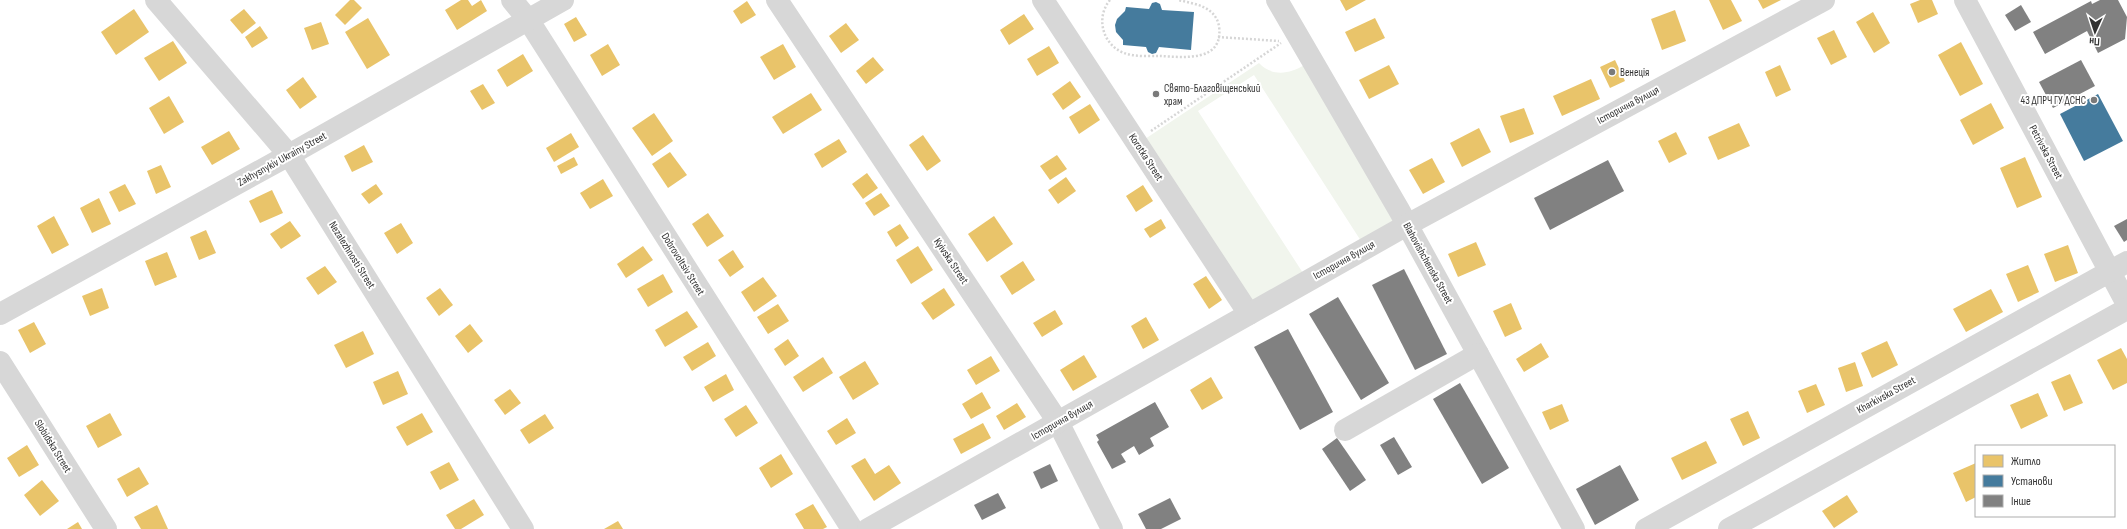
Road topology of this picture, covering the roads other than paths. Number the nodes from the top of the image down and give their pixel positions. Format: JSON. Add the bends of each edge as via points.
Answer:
{"nodes":[{"id":1,"x":156,"y":0,"type":"edge"},
{"id":2,"x":512,"y":0,"type":"edge"},
{"id":3,"x":563,"y":0,"type":"edge"},
{"id":4,"x":777,"y":0,"type":"edge"},
{"id":5,"x":1043,"y":0,"type":"edge"},
{"id":6,"x":1277,"y":0,"type":"edge"},
{"id":7,"x":1824,"y":0,"type":"edge"},
{"id":8,"x":1965,"y":0,"type":"edge"},
{"id":9,"x":529,"y":21,"type":"junction"},
{"id":10,"x":289,"y":155,"type":"junction"},
{"id":11,"x":1407,"y":224,"type":"junction"},
{"id":12,"x":2119,"y":266,"type":"edge"},
{"id":13,"x":2127,"y":304,"type":"edge"},
{"id":14,"x":2127,"y":310,"type":"edge"},
{"id":15,"x":0,"y":314,"type":"edge"},
{"id":16,"x":1249,"y":314,"type":"junction"},
{"id":17,"x":1478,"y":354,"type":"junction"},
{"id":18,"x":0,"y":362,"type":"edge"},
{"id":19,"x":1058,"y":422,"type":"junction"},
{"id":20,"x":1345,"y":430,"type":"dead end"},
{"id":21,"x":106,"y":529,"type":"edge"},
{"id":22,"x":523,"y":529,"type":"edge"},
{"id":23,"x":852,"y":529,"type":"edge"},
{"id":24,"x":868,"y":529,"type":"edge"},
{"id":25,"x":1112,"y":529,"type":"edge"},
{"id":26,"x":1574,"y":529,"type":"edge"},
{"id":27,"x":1646,"y":529,"type":"edge"},
{"id":28,"x":1729,"y":529,"type":"edge"}],
"edges":[{"from":1,"to":10,"type":"street","name":"Nezalezhnosti Street"},
{"from":2,"to":9,"type":"street","name":"Dobrovoltsiv Street"},
{"from":3,"to":9,"type":"street","name":"Zakhysnykiv Ukrainy Street"},
{"from":4,"to":19,"type":"street","name":"Kyivska Street"},
{"from":5,"to":16,"type":"street","name":"Korotka Street"},
{"from":6,"to":11,"type":"street","name":"Blahovishchenska Street"},
{"from":7,"to":11,"type":"street","name":"Історична вулиця"},
{"from":8,"to":12,"type":"street","name":"Petrivska Street"},
{"from":9,"to":10,"type":"street","name":"Zakhysnykiv Ukrainy Street"},
{"from":9,"to":23,"type":"street","name":"Dobrovoltsiv Street"},
{"from":10,"to":15,"type":"street","name":"Zakhysnykiv Ukrainy Street"},
{"from":10,"to":22,"type":"street","name":"Nezalezhnosti Street"},
{"from":11,"to":16,"type":"street","name":"Історична вулиця"},
{"from":11,"to":17,"type":"street","name":"Blahovishchenska Street"},
{"from":12,"to":13,"type":"street","name":"Petrivska Street"},
{"from":12,"to":27,"type":"street","name":"Kharkivska Street"},
{"from":14,"to":28,"type":"street"},
{"from":16,"to":19,"type":"street","name":"Історична вулиця"},
{"from":17,"to":20,"type":"street"},
{"from":17,"to":26,"type":"street","name":"Blahovishchenska Street"},
{"from":18,"to":21,"type":"street","name":"Slobidska Street"},
{"from":19,"to":24,"type":"street","name":"Історична вулиця"},
{"from":19,"to":25,"type":"street","name":"Kyivska Street"}]}
